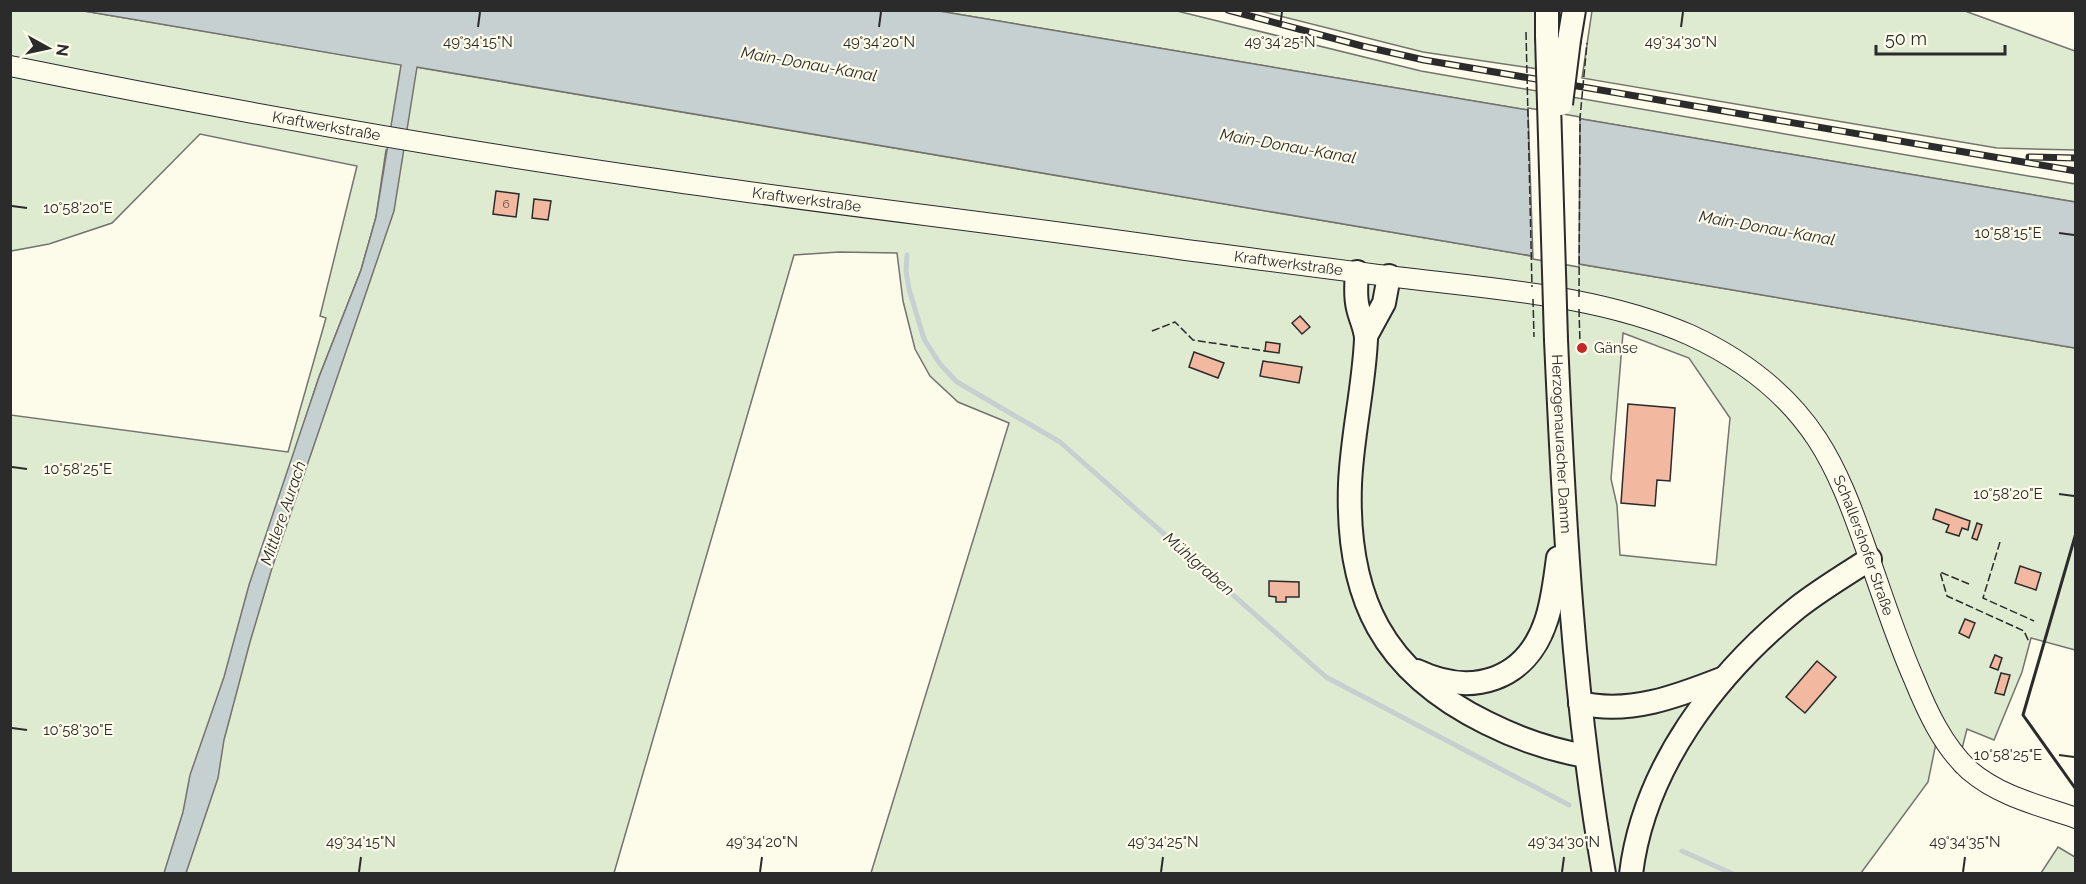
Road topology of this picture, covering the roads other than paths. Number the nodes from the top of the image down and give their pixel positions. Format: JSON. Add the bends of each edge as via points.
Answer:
{"nodes":[{"id":1,"x":1547,"y":10,"type":"edge"},
{"id":2,"x":1575,"y":10,"type":"edge"},
{"id":3,"x":1558,"y":38,"type":"junction"},
{"id":4,"x":10,"y":66,"type":"edge"},
{"id":5,"x":1357,"y":272,"type":"junction"},
{"id":6,"x":1389,"y":276,"type":"junction"},
{"id":7,"x":1608,"y":309,"type":"joint"},
{"id":8,"x":1366,"y":336,"type":"junction"},
{"id":9,"x":1563,"y":505,"type":"junction"},
{"id":10,"x":1869,"y":559,"type":"junction"},
{"id":11,"x":1407,"y":667,"type":"junction"},
{"id":12,"x":1724,"y":678,"type":"junction"},
{"id":13,"x":1580,"y":703,"type":"junction"},
{"id":14,"x":1586,"y":756,"type":"junction"},
{"id":15,"x":2076,"y":818,"type":"edge"},
{"id":16,"x":1604,"y":873,"type":"edge"},
{"id":17,"x":1631,"y":873,"type":"edge"}],
"edges":[{"from":1,"to":3,"type":"main road","name":"Herzogenauracher Damm"},
{"from":2,"to":3,"type":"main road"},
{"from":3,"to":9,"type":"main road","name":"Herzogenauracher Damm","bridge":true,"via":[[1552,174]]},
{"from":4,"to":5,"type":"street","name":"Kraftwerkstraße","via":[[348,130],[658,180]]},
{"from":5,"to":6,"type":"street","name":"Kraftwerkstraße"},
{"from":5,"to":8,"type":"main road","via":[[1358,308]]},
{"from":6,"to":7,"type":"street","name":"Kraftwerkstraße","via":[[1532,292]]},
{"from":6,"to":8,"type":"main road","via":[[1384,303]]},
{"from":7,"to":10,"type":"street","name":"Schallershofer Straße","via":[[1688,334],[1723,351],[1770,385],[1793,408],[1830,461]]},
{"from":8,"to":11,"type":"main road","via":[[1350,484],[1355,560],[1376,624],[1390,649]]},
{"from":9,"to":11,"type":"main road","via":[[1546,621],[1522,661],[1496,679],[1478,684],[1442,680]]},
{"from":9,"to":13,"type":"main road","name":"Herzogenauracher Damm"},
{"from":10,"to":12,"type":"main road","via":[[1796,609]]},
{"from":10,"to":15,"type":"street","name":"Schallershofer Straße","via":[[1921,696],[1957,758],[2008,795]]},
{"from":11,"to":14,"type":"main road","via":[[1452,705],[1480,720],[1529,742]]},
{"from":12,"to":13,"type":"main road","via":[[1687,693],[1634,706]]},
{"from":12,"to":17,"type":"main road","via":[[1673,750],[1655,785],[1644,811]]},
{"from":13,"to":14,"type":"main road","name":"Herzogenauracher Damm"},
{"from":14,"to":16,"type":"main road","name":"Herzogenauracher Damm"}]}
